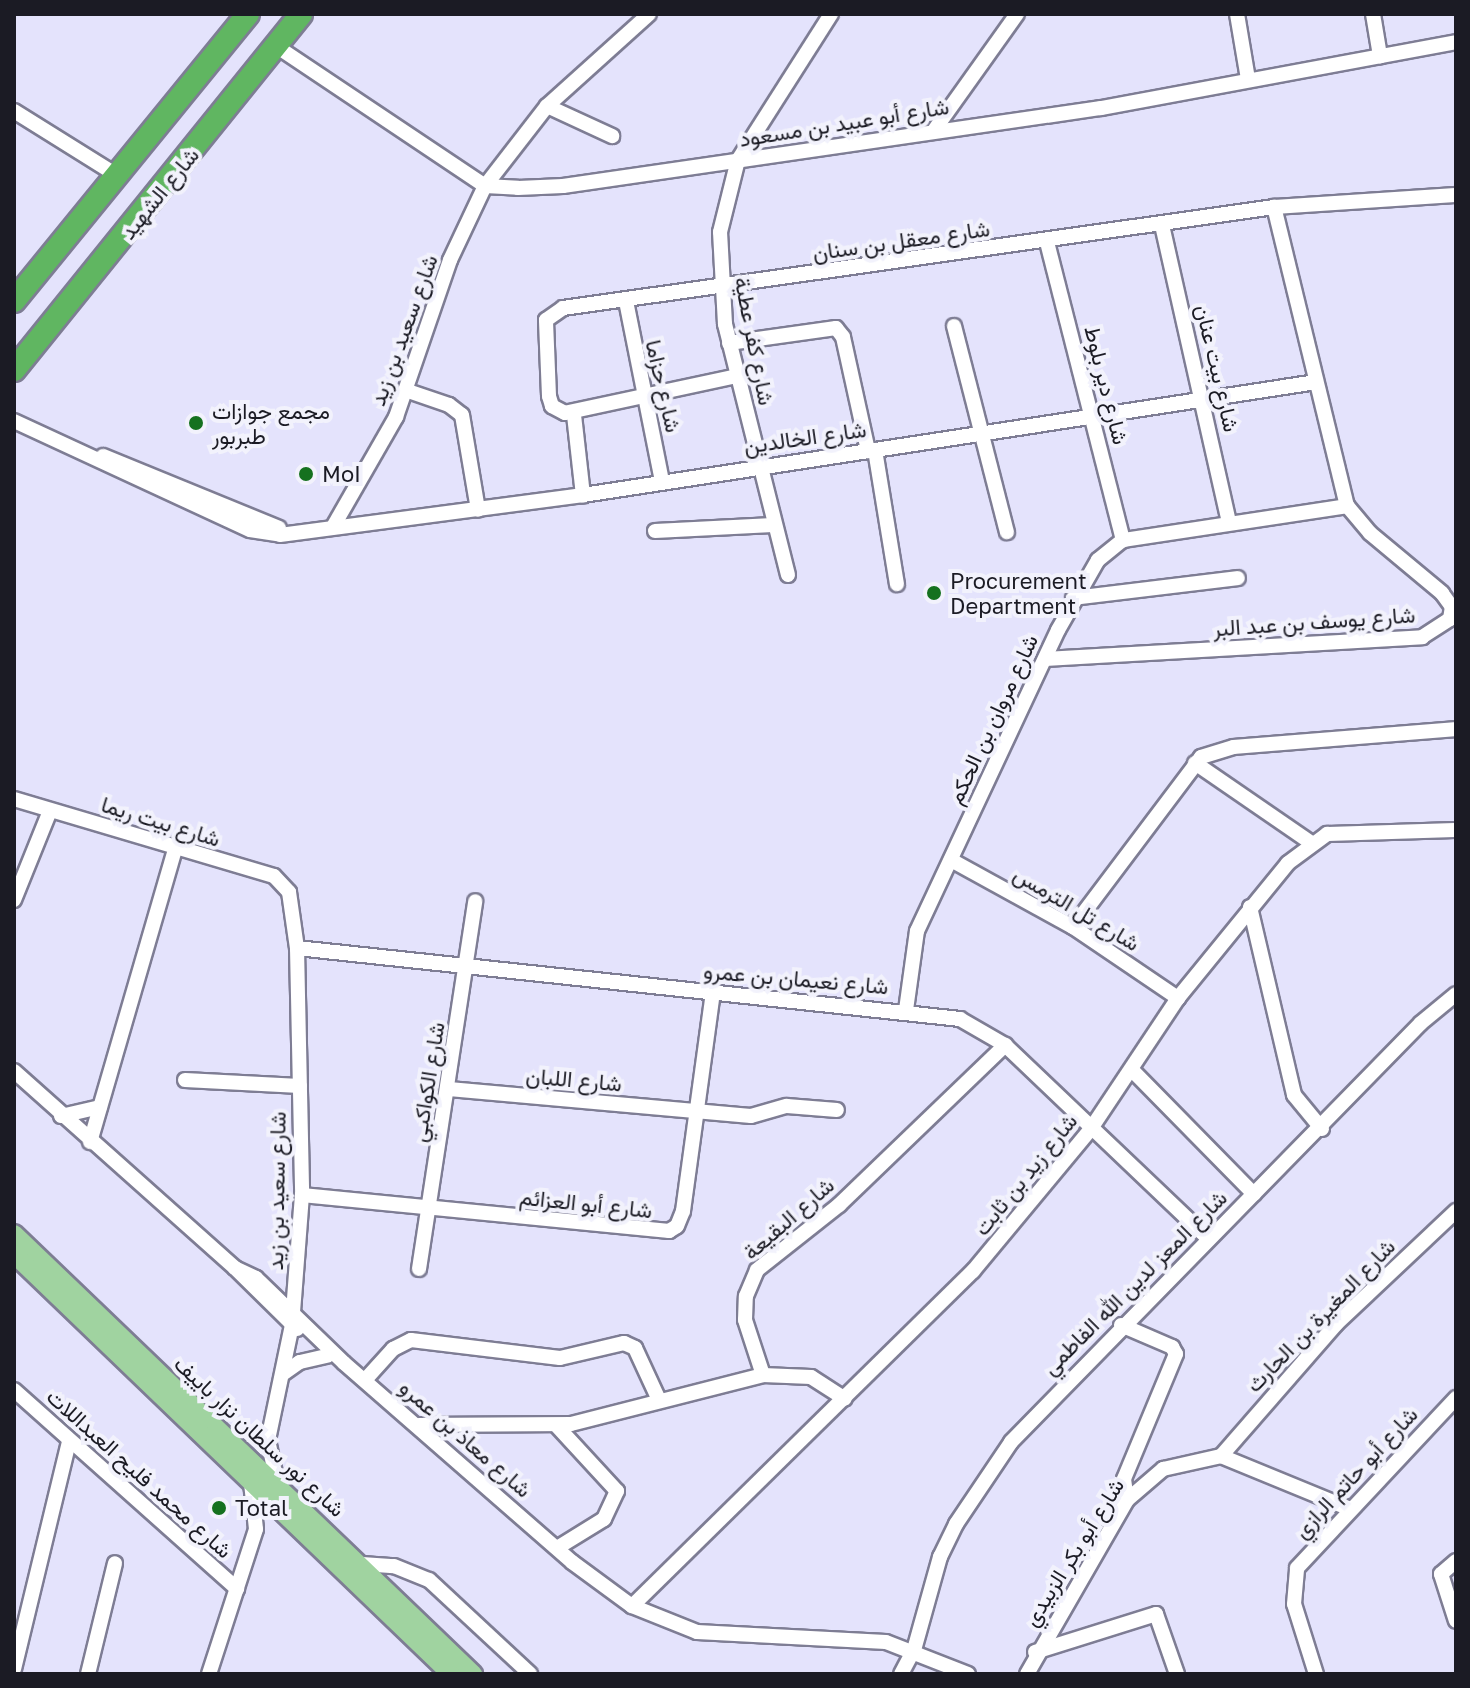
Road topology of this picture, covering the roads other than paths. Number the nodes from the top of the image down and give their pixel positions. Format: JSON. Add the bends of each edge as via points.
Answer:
{"nodes":[{"id":1,"x":248,"y":14,"type":"edge"},
{"id":2,"x":301,"y":14,"type":"edge"},
{"id":3,"x":649,"y":14,"type":"edge"},
{"id":4,"x":831,"y":14,"type":"edge"},
{"id":5,"x":1017,"y":14,"type":"edge"},
{"id":6,"x":1237,"y":14,"type":"edge"},
{"id":7,"x":1373,"y":14,"type":"edge"},
{"id":8,"x":1456,"y":42,"type":"edge"},
{"id":9,"x":276,"y":46,"type":"junction"},
{"id":10,"x":1380,"y":56,"type":"junction"},
{"id":11,"x":1248,"y":79,"type":"junction"},
{"id":12,"x":547,"y":106,"type":"junction"},
{"id":13,"x":14,"y":111,"type":"edge"},
{"id":14,"x":935,"y":129,"type":"junction"},
{"id":15,"x":612,"y":136,"type":"dead end"},
{"id":16,"x":738,"y":160,"type":"junction"},
{"id":17,"x":115,"y":174,"type":"junction"},
{"id":18,"x":485,"y":186,"type":"junction"},
{"id":19,"x":1456,"y":195,"type":"edge"},
{"id":20,"x":1274,"y":207,"type":"junction"},
{"id":21,"x":1162,"y":225,"type":"junction"},
{"id":22,"x":1047,"y":242,"type":"junction"},
{"id":23,"x":721,"y":287,"type":"junction"},
{"id":24,"x":14,"y":301,"type":"edge"},
{"id":25,"x":626,"y":301,"type":"junction"},
{"id":26,"x":954,"y":326,"type":"dead end"},
{"id":27,"x":729,"y":343,"type":"junction"},
{"id":28,"x":14,"y":370,"type":"edge"},
{"id":29,"x":737,"y":376,"type":"junction"},
{"id":30,"x":1316,"y":382,"type":"junction"},
{"id":31,"x":408,"y":391,"type":"junction"},
{"id":32,"x":644,"y":397,"type":"junction"},
{"id":33,"x":1204,"y":398,"type":"junction"},
{"id":34,"x":1092,"y":414,"type":"junction"},
{"id":35,"x":574,"y":415,"type":"junction"},
{"id":36,"x":14,"y":421,"type":"edge"},
{"id":37,"x":983,"y":432,"type":"junction"},
{"id":38,"x":871,"y":450,"type":"junction"},
{"id":39,"x":758,"y":466,"type":"junction"},
{"id":40,"x":662,"y":481,"type":"junction"},
{"id":41,"x":583,"y":495,"type":"junction"},
{"id":42,"x":1347,"y":506,"type":"junction"},
{"id":43,"x":478,"y":510,"type":"junction"},
{"id":44,"x":1229,"y":522,"type":"junction"},
{"id":45,"x":773,"y":525,"type":"junction"},
{"id":46,"x":333,"y":527,"type":"junction"},
{"id":47,"x":655,"y":531,"type":"dead end"},
{"id":48,"x":1007,"y":532,"type":"dead end"},
{"id":49,"x":1123,"y":540,"type":"junction"},
{"id":50,"x":788,"y":575,"type":"dead end"},
{"id":51,"x":1238,"y":578,"type":"dead end"},
{"id":52,"x":897,"y":584,"type":"dead end"},
{"id":53,"x":1073,"y":598,"type":"junction"},
{"id":54,"x":1045,"y":659,"type":"junction"},
{"id":55,"x":1456,"y":729,"type":"edge"},
{"id":56,"x":1195,"y":763,"type":"junction"},
{"id":57,"x":14,"y":799,"type":"edge"},
{"id":58,"x":50,"y":811,"type":"junction"},
{"id":59,"x":1456,"y":830,"type":"edge"},
{"id":60,"x":1310,"y":842,"type":"junction"},
{"id":61,"x":175,"y":849,"type":"junction"},
{"id":62,"x":951,"y":860,"type":"junction"},
{"id":63,"x":289,"y":892,"type":"joint"},
{"id":64,"x":14,"y":900,"type":"edge"},
{"id":65,"x":475,"y":901,"type":"dead end"},
{"id":66,"x":1250,"y":907,"type":"junction"},
{"id":67,"x":1073,"y":927,"type":"junction"},
{"id":68,"x":297,"y":948,"type":"junction"},
{"id":69,"x":468,"y":967,"type":"junction"},
{"id":70,"x":713,"y":993,"type":"junction"},
{"id":71,"x":1456,"y":994,"type":"edge"},
{"id":72,"x":1178,"y":998,"type":"junction"},
{"id":73,"x":906,"y":1010,"type":"junction"},
{"id":74,"x":1005,"y":1045,"type":"junction"},
{"id":75,"x":1132,"y":1070,"type":"junction"},
{"id":76,"x":14,"y":1071,"type":"edge"},
{"id":77,"x":185,"y":1080,"type":"dead end"},
{"id":78,"x":300,"y":1086,"type":"junction"},
{"id":79,"x":449,"y":1089,"type":"junction"},
{"id":80,"x":100,"y":1107,"type":"junction"},
{"id":81,"x":837,"y":1110,"type":"dead end"},
{"id":82,"x":695,"y":1112,"type":"junction"},
{"id":83,"x":61,"y":1116,"type":"junction"},
{"id":84,"x":1322,"y":1129,"type":"junction"},
{"id":85,"x":1090,"y":1130,"type":"junction"},
{"id":86,"x":90,"y":1142,"type":"junction"},
{"id":87,"x":1254,"y":1194,"type":"junction"},
{"id":88,"x":302,"y":1195,"type":"junction"},
{"id":89,"x":429,"y":1210,"type":"junction"},
{"id":90,"x":1456,"y":1211,"type":"edge"},
{"id":91,"x":14,"y":1234,"type":"edge"},
{"id":92,"x":1208,"y":1238,"type":"junction"},
{"id":93,"x":14,"y":1254,"type":"edge"},
{"id":94,"x":419,"y":1269,"type":"dead end"},
{"id":95,"x":293,"y":1319,"type":"junction"},
{"id":96,"x":1121,"y":1325,"type":"junction"},
{"id":97,"x":327,"y":1356,"type":"junction"},
{"id":98,"x":344,"y":1363,"type":"junction"},
{"id":99,"x":284,"y":1373,"type":"junction"},
{"id":100,"x":763,"y":1375,"type":"junction"},
{"id":101,"x":365,"y":1380,"type":"junction"},
{"id":102,"x":14,"y":1390,"type":"edge"},
{"id":103,"x":1456,"y":1398,"type":"edge"},
{"id":104,"x":845,"y":1399,"type":"junction"},
{"id":105,"x":659,"y":1400,"type":"junction"},
{"id":106,"x":1440,"y":1414,"type":"junction"},
{"id":107,"x":1456,"y":1414,"type":"edge"},
{"id":108,"x":419,"y":1425,"type":"junction"},
{"id":109,"x":556,"y":1425,"type":"junction"},
{"id":110,"x":69,"y":1442,"type":"junction"},
{"id":111,"x":1221,"y":1456,"type":"junction"},
{"id":112,"x":249,"y":1479,"type":"junction"},
{"id":113,"x":278,"y":1487,"type":"junction"},
{"id":114,"x":1127,"y":1500,"type":"junction"},
{"id":115,"x":1350,"y":1509,"type":"junction"},
{"id":116,"x":291,"y":1518,"type":"junction"},
{"id":117,"x":256,"y":1529,"type":"junction"},
{"id":118,"x":557,"y":1548,"type":"junction"},
{"id":119,"x":1456,"y":1561,"type":"edge"},
{"id":120,"x":115,"y":1563,"type":"dead end"},
{"id":121,"x":362,"y":1564,"type":"junction"},
{"id":122,"x":237,"y":1589,"type":"junction"},
{"id":123,"x":632,"y":1606,"type":"junction"},
{"id":124,"x":1456,"y":1621,"type":"edge"},
{"id":125,"x":914,"y":1650,"type":"junction"},
{"id":126,"x":1035,"y":1652,"type":"junction"},
{"id":127,"x":14,"y":1669,"type":"edge"},
{"id":128,"x":88,"y":1674,"type":"edge"},
{"id":129,"x":209,"y":1674,"type":"edge"},
{"id":130,"x":451,"y":1674,"type":"edge"},
{"id":131,"x":473,"y":1674,"type":"edge"},
{"id":132,"x":530,"y":1674,"type":"edge"},
{"id":133,"x":901,"y":1674,"type":"edge"},
{"id":134,"x":968,"y":1674,"type":"edge"},
{"id":135,"x":1027,"y":1674,"type":"edge"},
{"id":136,"x":1177,"y":1674,"type":"edge"},
{"id":137,"x":1316,"y":1674,"type":"edge"}],
"edges":[{"from":1,"to":17,"type":"highway","name":"شارع الشهيد"},
{"from":2,"to":9,"type":"highway","name":"شارع الشهيد"},
{"from":3,"to":12,"type":"street","name":"شارع سعيد بن زيد"},
{"from":4,"to":16,"type":"street","name":"شارع كفر عطية"},
{"from":5,"to":14,"type":"street"},
{"from":6,"to":11,"type":"street"},
{"from":7,"to":10,"type":"street"},
{"from":8,"to":10,"type":"street","name":"شارع أبو عبيد بن مسعود"},
{"from":9,"to":18,"type":"street"},
{"from":9,"to":28,"type":"highway","name":"شارع الشهيد"},
{"from":10,"to":11,"type":"street","name":"شارع أبو عبيد بن مسعود"},
{"from":11,"to":14,"type":"street","name":"شارع أبو عبيد بن مسعود","via":[[1101,108]]},
{"from":12,"to":15,"type":"street"},
{"from":12,"to":18,"type":"street","name":"شارع سعيد بن زيد"},
{"from":13,"to":17,"type":"street"},
{"from":14,"to":16,"type":"street","name":"شارع أبو عبيد بن مسعود"},
{"from":16,"to":18,"type":"street","name":"شارع أبو عبيد بن مسعود","via":[[563,186]]},
{"from":16,"to":23,"type":"street","name":"شارع كفر عطية","via":[[720,232]]},
{"from":17,"to":24,"type":"highway","name":"شارع الشهيد"},
{"from":18,"to":31,"type":"street","name":"شارع سعيد بن زيد","via":[[450,260]]},
{"from":19,"to":20,"type":"street","name":"شارع معقل بن سنان"},
{"from":20,"to":21,"type":"street","name":"شارع معقل بن سنان"},
{"from":20,"to":30,"type":"street","name":"شارع يوسف بن عبد البر"},
{"from":21,"to":22,"type":"street","name":"شارع معقل بن سنان"},
{"from":21,"to":33,"type":"street","name":"شارع بيت عنان"},
{"from":22,"to":23,"type":"street","name":"شارع معقل بن سنان"},
{"from":22,"to":34,"type":"street","name":"شارع دير بلوط"},
{"from":23,"to":25,"type":"street","name":"شارع معقل بن سنان"},
{"from":23,"to":27,"type":"street","name":"شارع كفر عطية"},
{"from":25,"to":32,"type":"street","name":"شارع حزاما"},
{"from":25,"to":35,"type":"street","name":"شارع معقل بن سنان","via":[[563,308],[548,316],[550,402]]},
{"from":26,"to":37,"type":"street"},
{"from":27,"to":29,"type":"street","name":"شارع كفر عطية"},
{"from":27,"to":38,"type":"street","via":[[836,328],[843,337]]},
{"from":29,"to":32,"type":"street"},
{"from":29,"to":39,"type":"street","name":"شارع كفر عطية"},
{"from":30,"to":33,"type":"street","name":"شارع الخالدين"},
{"from":30,"to":42,"type":"street","name":"شارع يوسف بن عبد البر"},
{"from":31,"to":43,"type":"street","via":[[462,415]]},
{"from":31,"to":46,"type":"street","name":"شارع سعيد بن زيد"},
{"from":32,"to":35,"type":"street"},
{"from":32,"to":40,"type":"street","name":"شارع حزاما"},
{"from":33,"to":34,"type":"street","name":"شارع الخالدين"},
{"from":33,"to":44,"type":"street","name":"شارع بيت عنان"},
{"from":34,"to":37,"type":"street","name":"شارع الخالدين"},
{"from":34,"to":49,"type":"street","name":"شارع دير بلوط"},
{"from":35,"to":41,"type":"street"},
{"from":36,"to":46,"type":"street","name":"شارع الخالدين","via":[[96,456],[120,460],[258,522],[299,531]]},
{"from":37,"to":38,"type":"street","name":"شارع الخالدين"},
{"from":37,"to":48,"type":"street"},
{"from":38,"to":39,"type":"street","name":"شارع الخالدين"},
{"from":38,"to":52,"type":"street"},
{"from":39,"to":40,"type":"street","name":"شارع الخالدين"},
{"from":39,"to":45,"type":"street","name":"شارع كفر عطية"},
{"from":40,"to":41,"type":"street","name":"شارع الخالدين"},
{"from":41,"to":43,"type":"street","name":"شارع الخالدين"},
{"from":42,"to":44,"type":"street"},
{"from":42,"to":54,"type":"street","name":"شارع يوسف بن عبد البر","via":[[1370,533],[1449,601],[1452,614],[1441,630],[1364,643]]},
{"from":43,"to":46,"type":"street","name":"شارع الخالدين"},
{"from":44,"to":49,"type":"street"},
{"from":45,"to":47,"type":"street"},
{"from":45,"to":50,"type":"street","name":"شارع كفر عطية"},
{"from":49,"to":53,"type":"street","name":"شارع مروان بن الحكم","via":[[1098,560]]},
{"from":51,"to":53,"type":"street"},
{"from":53,"to":54,"type":"street","name":"شارع مروان بن الحكم"},
{"from":54,"to":62,"type":"street","name":"شارع مروان بن الحكم"},
{"from":55,"to":56,"type":"street","via":[[1234,747]]},
{"from":56,"to":60,"type":"street"},
{"from":56,"to":67,"type":"street"},
{"from":57,"to":58,"type":"street","name":"شارع بيت ريما"},
{"from":58,"to":61,"type":"street","name":"شارع بيت ريما"},
{"from":58,"to":64,"type":"street"},
{"from":59,"to":60,"type":"street","via":[[1342,832]]},
{"from":60,"to":66,"type":"street","name":"شارع زيد بن ثابت"},
{"from":61,"to":63,"type":"street","name":"شارع بيت ريما","via":[[274,876]]},
{"from":61,"to":80,"type":"street"},
{"from":62,"to":67,"type":"street","name":"شارع تل الترمس"},
{"from":62,"to":73,"type":"street","name":"شارع مروان بن الحكم","via":[[914,939]]},
{"from":63,"to":68,"type":"street","name":"شارع سعيد بن زيد"},
{"from":65,"to":69,"type":"street","name":"شارع الكواكبي"},
{"from":66,"to":72,"type":"street","name":"شارع زيد بن ثابت"},
{"from":66,"to":84,"type":"street","via":[[1294,1095]]},
{"from":67,"to":72,"type":"street","name":"شارع تل الترمس"},
{"from":68,"to":69,"type":"street","name":"شارع نعيمان بن عمرو"},
{"from":68,"to":78,"type":"street","name":"شارع سعيد بن زيد"},
{"from":69,"to":70,"type":"street","name":"شارع نعيمان بن عمرو"},
{"from":69,"to":79,"type":"street","name":"شارع الكواكبي"},
{"from":70,"to":73,"type":"street","name":"شارع نعيمان بن عمرو"},
{"from":70,"to":82,"type":"street","name":"شارع أبو العزائم"},
{"from":71,"to":84,"type":"street","name":"شارع المعز لدين الله الفاطمي","via":[[1421,1023]]},
{"from":72,"to":75,"type":"street","name":"شارع زيد بن ثابت"},
{"from":73,"to":74,"type":"street","name":"شارع نعيمان بن عمرو","via":[[960,1019]]},
{"from":74,"to":85,"type":"street","name":"شارع نعيمان بن عمرو"},
{"from":74,"to":100,"type":"street","name":"شارع البقيعة","via":[[839,1205],[757,1270],[746,1296],[745,1320]]},
{"from":75,"to":85,"type":"street","name":"شارع زيد بن ثابت"},
{"from":75,"to":87,"type":"street"},
{"from":76,"to":83,"type":"street","name":"شارع معاذ بن عمرو"},
{"from":77,"to":78,"type":"street"},
{"from":78,"to":88,"type":"street","name":"شارع سعيد بن زيد"},
{"from":79,"to":82,"type":"street","name":"شارع اللبان"},
{"from":79,"to":89,"type":"street","name":"شارع الكواكبي"},
{"from":80,"to":83,"type":"street"},
{"from":80,"to":86,"type":"street"},
{"from":81,"to":82,"type":"street","name":"شارع اللبان","via":[[787,1106],[751,1116]]},
{"from":82,"to":89,"type":"street","name":"شارع أبو العزائم","via":[[683,1211],[669,1231]]},
{"from":83,"to":86,"type":"street","name":"شارع معاذ بن عمرو"},
{"from":84,"to":87,"type":"street","name":"شارع المعز لدين الله الفاطمي"},
{"from":85,"to":92,"type":"street","name":"شارع نعيمان بن عمرو"},
{"from":85,"to":104,"type":"street","name":"شارع زيد بن ثابت","via":[[973,1271]]},
{"from":86,"to":95,"type":"street","name":"شارع معاذ بن عمرو","via":[[235,1268],[256,1278]]},
{"from":87,"to":92,"type":"street","name":"شارع المعز لدين الله الفاطمي"},
{"from":88,"to":89,"type":"street","name":"شارع أبو العزائم"},
{"from":88,"to":95,"type":"street","name":"شارع سعيد بن زيد"},
{"from":89,"to":94,"type":"street","name":"شارع الكواكبي"},
{"from":90,"to":111,"type":"street","name":"شارع المغيرة بن الحارث","via":[[1336,1324]]},
{"from":91,"to":113,"type":"main road","name":"شارع نور سلطان نزار باييف"},
{"from":92,"to":96,"type":"street","name":"شارع المعز لدين الله الفاطمي"},
{"from":93,"to":112,"type":"main road","name":"شارع نور سلطان نزار باييف"},
{"from":95,"to":97,"type":"street"},
{"from":95,"to":98,"type":"street","name":"شارع معاذ بن عمرو"},
{"from":95,"to":99,"type":"street","name":"شارع سعيد بن زيد"},
{"from":96,"to":114,"type":"street","via":[[1172,1347],[1176,1354],[1124,1479]]},
{"from":96,"to":125,"type":"street","name":"شارع المعز لدين الله الفاطمي","via":[[1046,1401],[975,1491],[940,1557]]},
{"from":97,"to":98,"type":"street"},
{"from":97,"to":99,"type":"street","via":[[308,1359]]},
{"from":98,"to":101,"type":"street","name":"شارع معاذ بن عمرو"},
{"from":99,"to":113,"type":"street","name":"شارع سعيد بن زيد","via":[[268,1440]]},
{"from":100,"to":104,"type":"street","via":[[811,1377]]},
{"from":100,"to":105,"type":"street"},
{"from":101,"to":105,"type":"street","via":[[393,1349],[411,1340],[560,1358],[624,1343],[635,1348]]},
{"from":101,"to":108,"type":"street","name":"شارع معاذ بن عمرو"},
{"from":102,"to":110,"type":"street","name":"شارع محمد فليح العبداللات"},
{"from":103,"to":106,"type":"street","name":"شارع أبو حاتم الرازي"},
{"from":104,"to":123,"type":"street","name":"شارع زيد بن ثابت"},
{"from":105,"to":109,"type":"street"},
{"from":106,"to":107,"type":"street"},
{"from":106,"to":115,"type":"street","name":"شارع أبو حاتم الرازي"},
{"from":108,"to":109,"type":"street"},
{"from":108,"to":118,"type":"street","name":"شارع معاذ بن عمرو"},
{"from":109,"to":118,"type":"street","via":[[617,1491],[604,1519]]},
{"from":110,"to":122,"type":"street","name":"شارع محمد فليح العبداللات"},
{"from":110,"to":127,"type":"street"},
{"from":111,"to":114,"type":"street","name":"شارع أبو بكر الزبيدي","via":[[1163,1469]]},
{"from":111,"to":115,"type":"street"},
{"from":112,"to":116,"type":"main road","name":"شارع نور سلطان نزار باييف"},
{"from":112,"to":117,"type":"street"},
{"from":113,"to":121,"type":"main road","name":"شارع نور سلطان نزار باييف"},
{"from":114,"to":126,"type":"street","name":"شارع أبو بكر الزبيدي"},
{"from":115,"to":137,"type":"street","name":"شارع أبو حاتم الرازي","via":[[1294,1577],[1295,1612]]},
{"from":116,"to":117,"type":"street"},
{"from":116,"to":130,"type":"main road","name":"شارع نور سلطان نزار باييف"},
{"from":117,"to":122,"type":"street"},
{"from":118,"to":123,"type":"street","name":"شارع معاذ بن عمرو"},
{"from":119,"to":124,"type":"street","via":[[1441,1574]]},
{"from":120,"to":128,"type":"street"},
{"from":121,"to":131,"type":"main road","name":"شارع نور سلطان نزار باييف"},
{"from":121,"to":132,"type":"street","via":[[394,1566],[429,1580]]},
{"from":122,"to":129,"type":"street"},
{"from":123,"to":125,"type":"street","name":"شارع معاذ بن عمرو","via":[[697,1632],[886,1642]]},
{"from":125,"to":133,"type":"street","name":"شارع المعز لدين الله الفاطمي"},
{"from":125,"to":134,"type":"street","name":"شارع معاذ بن عمرو"},
{"from":126,"to":135,"type":"street","name":"شارع أبو بكر الزبيدي"},
{"from":126,"to":136,"type":"street","via":[[1156,1614]]}]}
